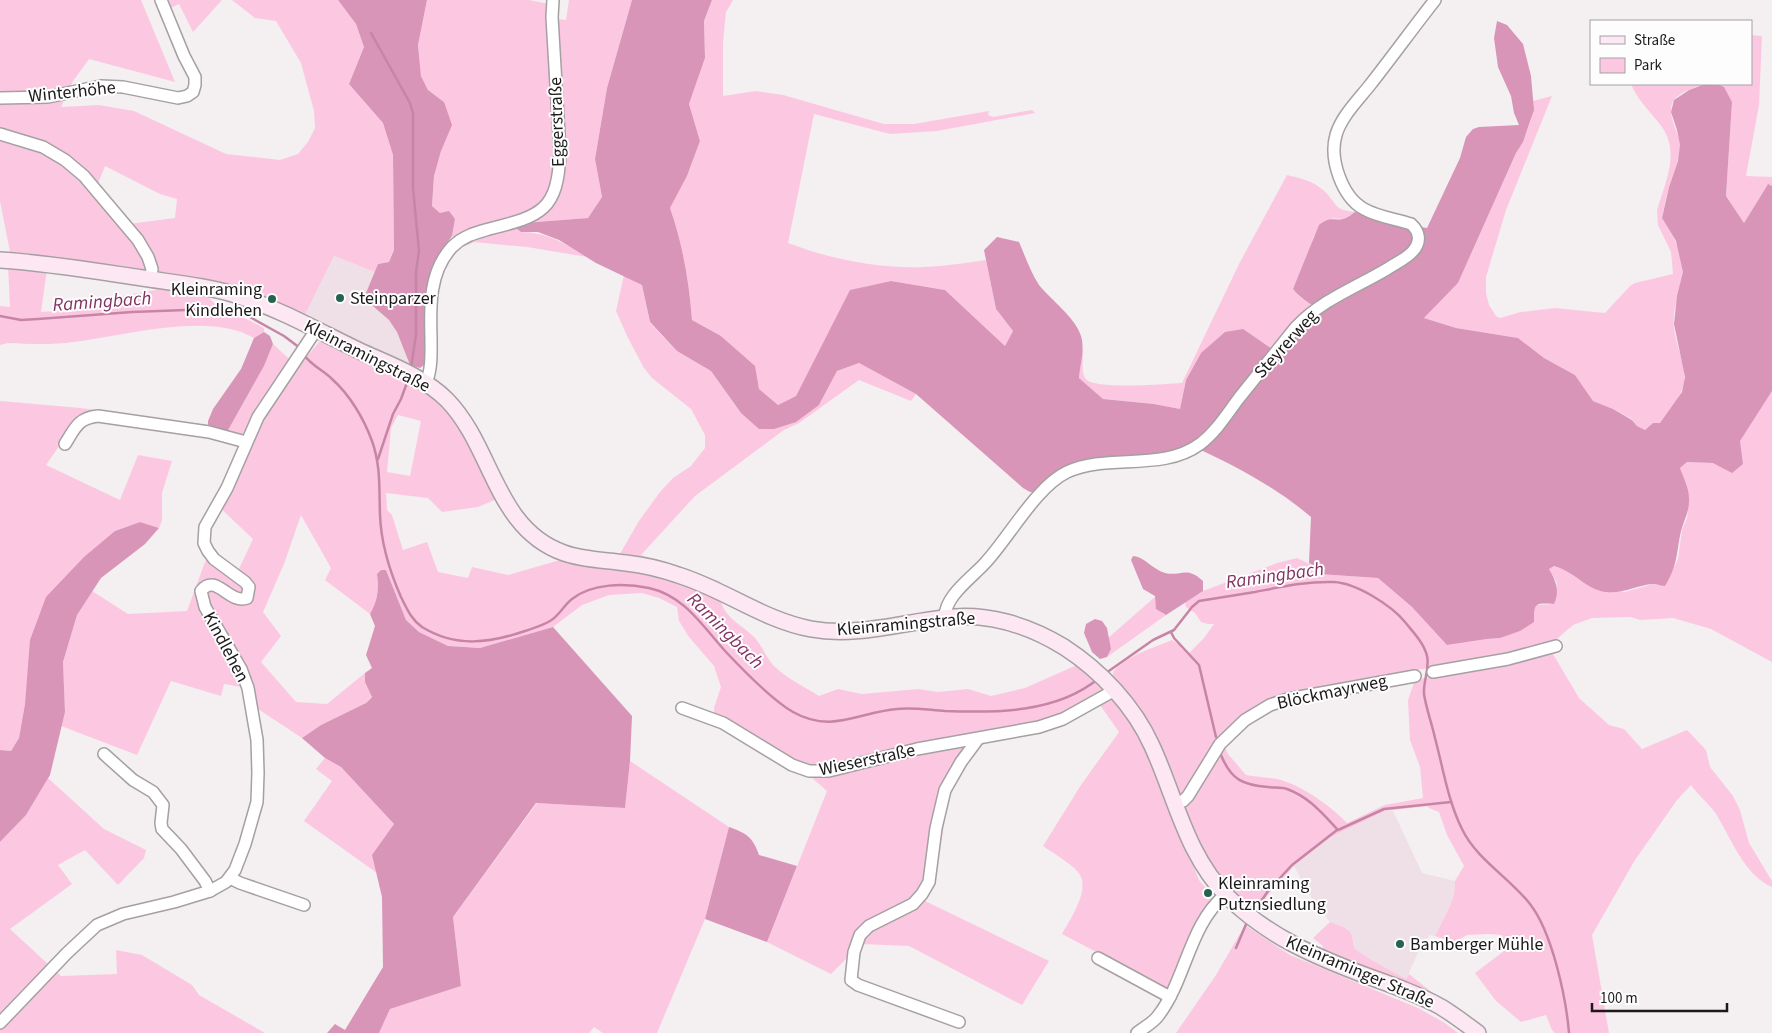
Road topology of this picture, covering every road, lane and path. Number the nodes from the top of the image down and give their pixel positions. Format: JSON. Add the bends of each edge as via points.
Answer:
{"nodes":[{"id":1,"x":161,"y":0,"type":"edge"},
{"id":2,"x":553,"y":0,"type":"edge"},
{"id":3,"x":1435,"y":0,"type":"edge"},
{"id":4,"x":0,"y":98,"type":"edge"},
{"id":5,"x":0,"y":134,"type":"edge"},
{"id":6,"x":0,"y":260,"type":"edge"},
{"id":7,"x":151,"y":279,"type":"junction"},
{"id":8,"x":313,"y":337,"type":"junction"},
{"id":9,"x":423,"y":382,"type":"junction"},
{"id":10,"x":246,"y":442,"type":"junction"},
{"id":11,"x":65,"y":444,"type":"dead end"},
{"id":12,"x":945,"y":618,"type":"junction"},
{"id":13,"x":1556,"y":646,"type":"dead end"},
{"id":14,"x":1084,"y":662,"type":"joint"},
{"id":15,"x":1433,"y":672,"type":"dead end"},
{"id":16,"x":1415,"y":676,"type":"dead end"},
{"id":17,"x":1112,"y":688,"type":"junction"},
{"id":18,"x":682,"y":708,"type":"dead end"},
{"id":19,"x":978,"y":739,"type":"junction"},
{"id":20,"x":104,"y":754,"type":"dead end"},
{"id":21,"x":1174,"y":804,"type":"junction"},
{"id":22,"x":230,"y":878,"type":"junction"},
{"id":23,"x":210,"y":891,"type":"junction"},
{"id":24,"x":1225,"y":895,"type":"junction"},
{"id":25,"x":304,"y":905,"type":"dead end"},
{"id":26,"x":1098,"y":958,"type":"dead end"},
{"id":27,"x":1170,"y":998,"type":"junction"},
{"id":28,"x":959,"y":1022,"type":"dead end"},
{"id":29,"x":0,"y":1023,"type":"edge"},
{"id":30,"x":1137,"y":1033,"type":"edge"},
{"id":31,"x":1478,"y":1033,"type":"edge"}],
"edges":[{"from":1,"to":4,"type":"street","name":"Winterhöhe","via":[[195,77],[193,92],[187,96],[178,98],[131,88],[101,86],[48,97]]},
{"from":2,"to":9,"type":"street","name":"Eggerstraße","via":[[560,152],[555,191],[536,214],[465,236],[444,257],[432,290],[431,356],[428,377]]},
{"from":3,"to":12,"type":"street","name":"Steyrerweg","via":[[1353,107],[1336,133],[1334,144],[1337,170],[1351,196],[1364,210],[1411,224],[1419,237],[1414,250],[1308,314],[1199,444],[1162,458],[1077,468],[1056,479],[950,600],[944,610]]},
{"from":5,"to":7,"type":"street","via":[[43,147],[84,176],[138,240],[152,269]]},
{"from":6,"to":7,"type":"main road","name":"Kleinramingstraße"},
{"from":7,"to":8,"type":"main road","name":"Kleinramingstraße","via":[[240,296],[270,308]]},
{"from":8,"to":9,"type":"main road","name":"Kleinramingstraße"},
{"from":8,"to":10,"type":"street","name":"Kindlehen","via":[[270,397]]},
{"from":9,"to":12,"type":"main road","name":"Kleinramingstraße","via":[[444,397],[465,422],[511,512],[530,533],[553,548],[578,556],[672,573],[710,587],[774,618],[811,628],[867,630]]},
{"from":10,"to":11,"type":"street","via":[[209,432],[98,416],[81,421]]},
{"from":10,"to":22,"type":"street","name":"Kindlehen","via":[[227,488],[208,519],[203,536],[214,559],[249,587],[247,598],[242,600],[216,586],[210,585],[201,591],[205,607],[241,669],[248,688],[257,740],[257,802],[246,844]]},
{"from":12,"to":14,"type":"main road","name":"Kleinramingstraße","via":[[974,616],[1021,626]]},
{"from":13,"to":15,"type":"street","via":[[1508,659]]},
{"from":14,"to":17,"type":"main road","name":"Kleinraminger Straße"},
{"from":16,"to":21,"type":"street","name":"Blöckmayrweg","via":[[1270,705],[1246,720],[1220,744],[1188,796]]},
{"from":17,"to":19,"type":"street","name":"Wieserstraße","via":[[1063,719],[1039,728]]},
{"from":17,"to":21,"type":"main road","name":"Kleinraminger Straße","via":[[1143,727]]},
{"from":18,"to":19,"type":"street","name":"Wieserstraße","via":[[723,723],[792,765],[809,771],[829,771],[917,749]]},
{"from":19,"to":28,"type":"street","via":[[946,790],[936,828],[929,882],[913,904],[869,926],[860,936],[854,952],[851,980],[858,986]]},
{"from":20,"to":23,"type":"street","via":[[158,797],[163,805],[162,828]]},
{"from":21,"to":24,"type":"main road","name":"Kleinraminger Straße","via":[[1189,842]]},
{"from":22,"to":23,"type":"street"},
{"from":22,"to":25,"type":"street"},
{"from":23,"to":29,"type":"street","via":[[123,914],[97,926]]},
{"from":24,"to":27,"type":"street","via":[[1199,932]]},
{"from":24,"to":31,"type":"main road","name":"Kleinraminger Straße","via":[[1276,936],[1311,954],[1422,998]]},
{"from":26,"to":27,"type":"street"},
{"from":27,"to":30,"type":"street","via":[[1157,1018]]}]}
